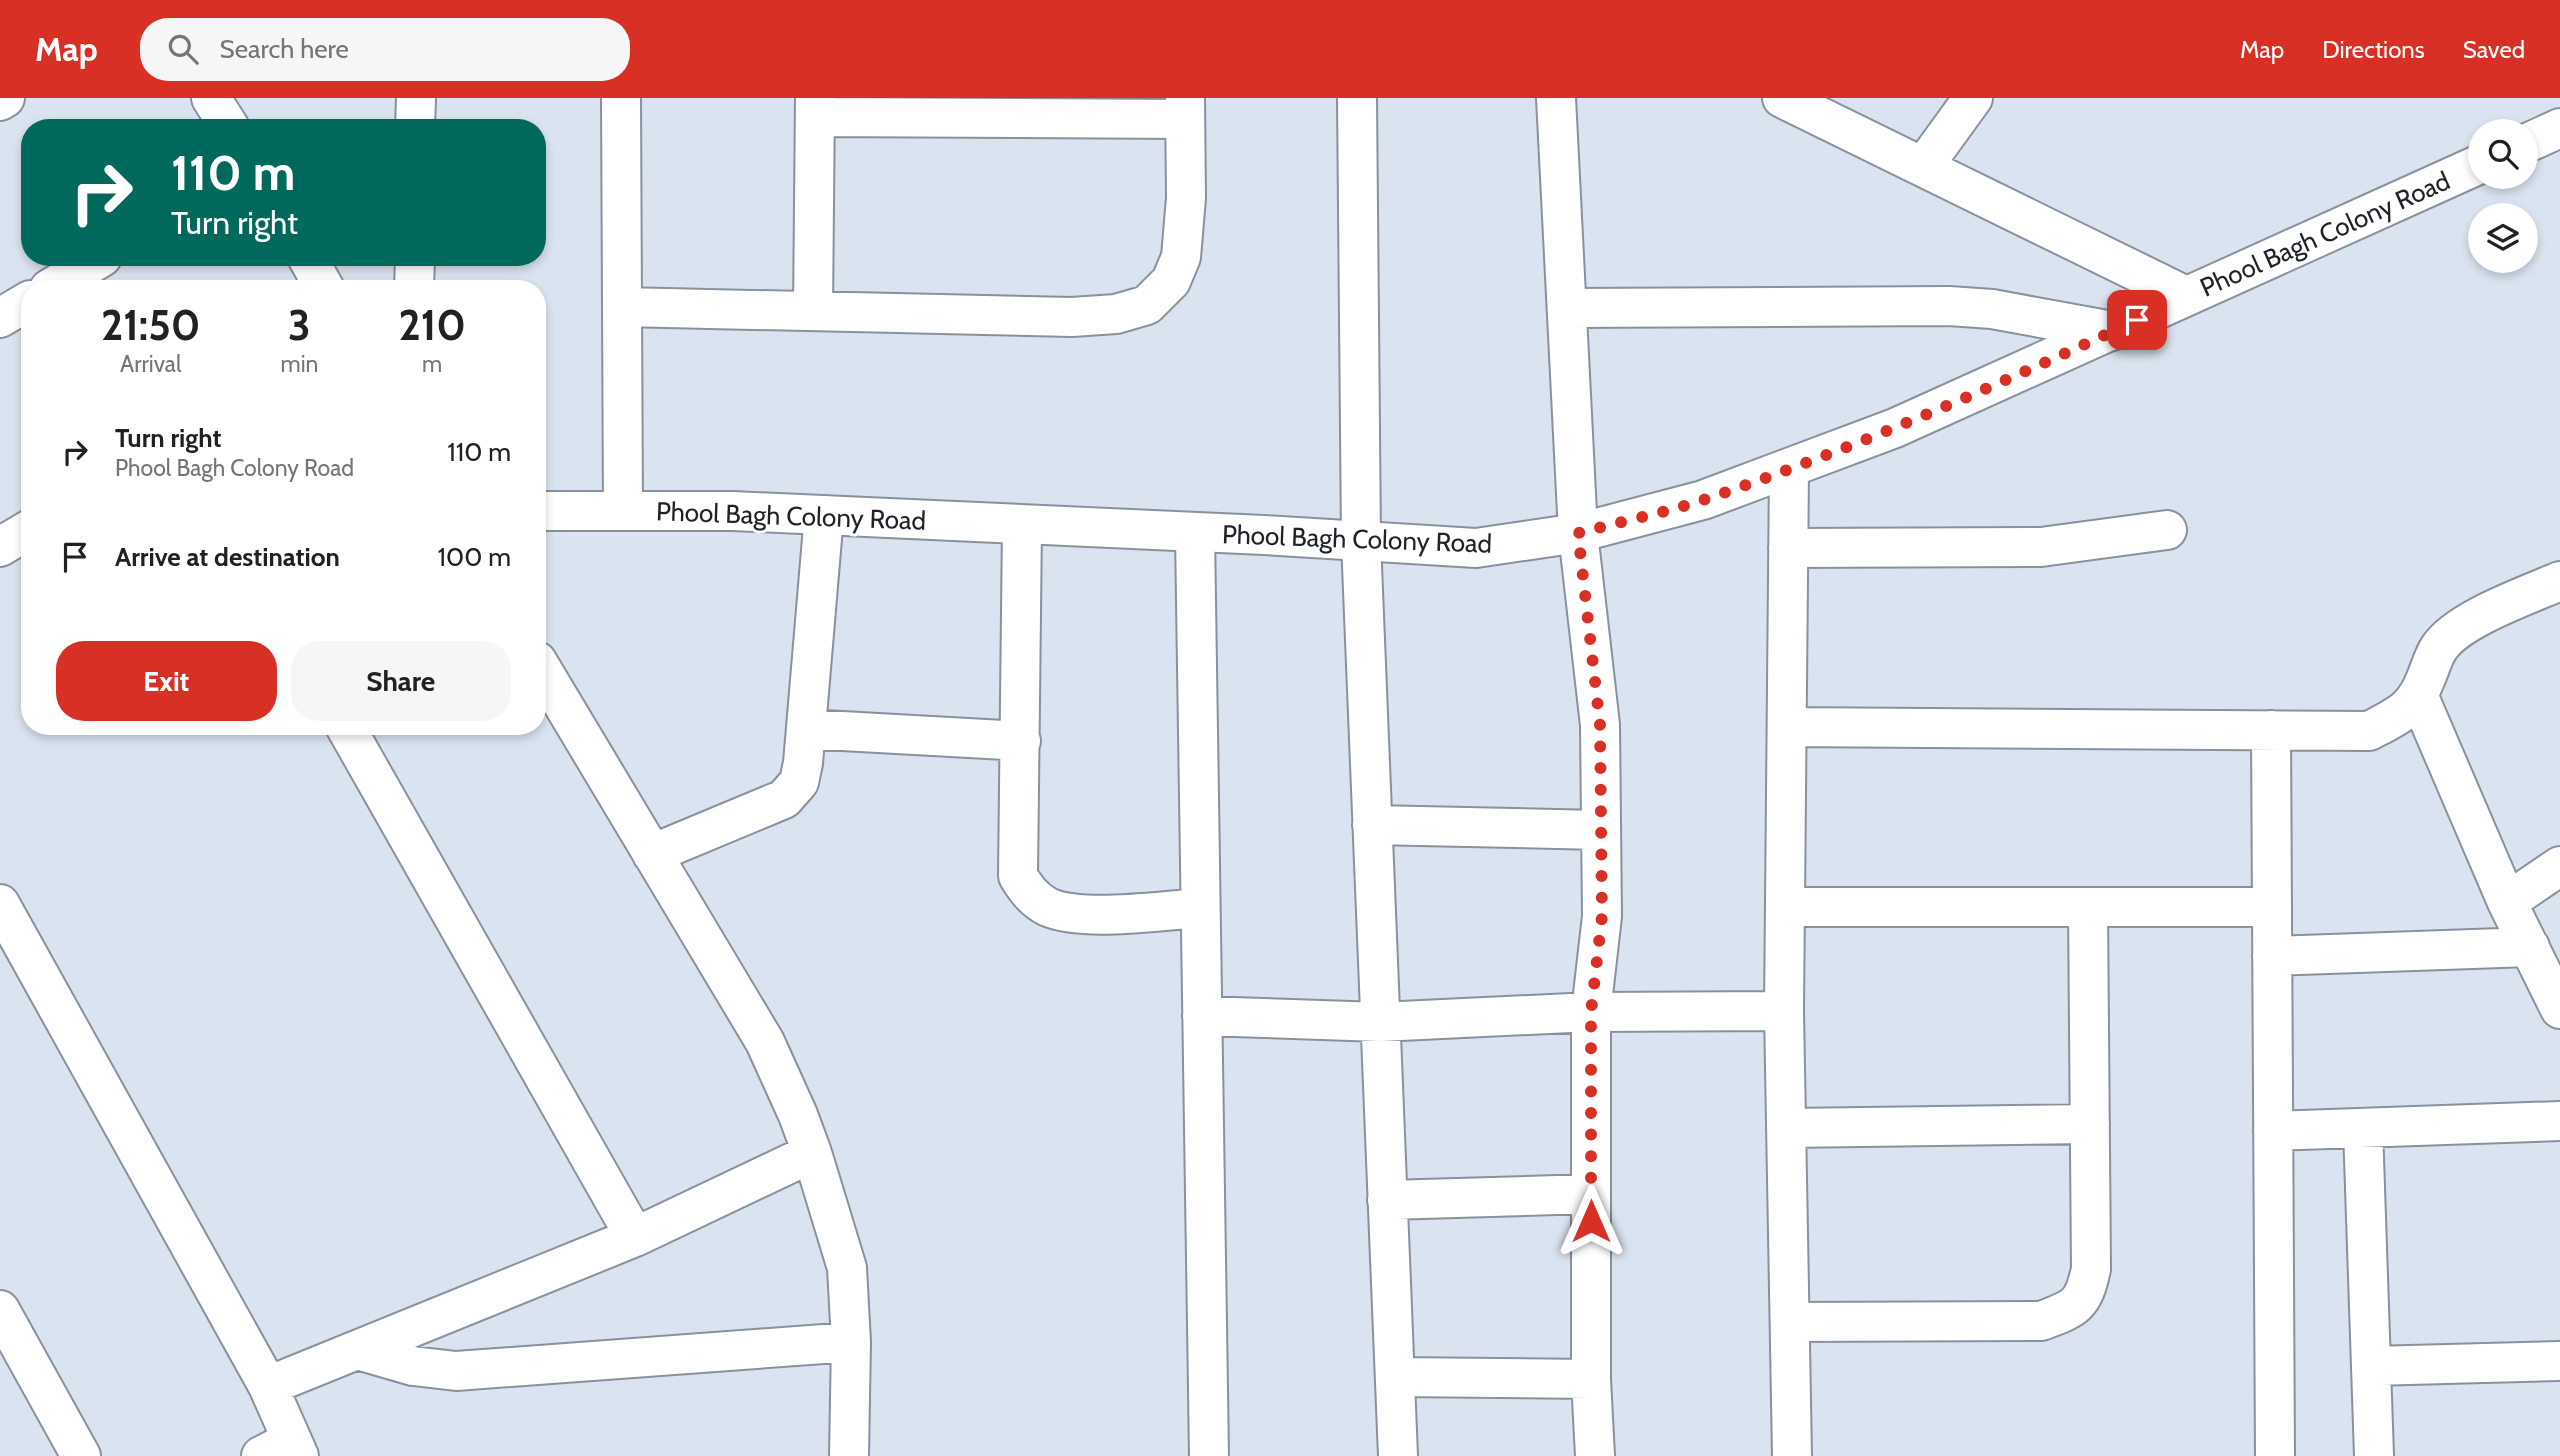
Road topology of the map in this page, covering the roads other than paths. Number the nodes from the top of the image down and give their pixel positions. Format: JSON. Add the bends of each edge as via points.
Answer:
{"nodes":[{"id":1,"x":5,"y":98,"type":"edge"},
{"id":2,"x":415,"y":98,"type":"edge"},
{"id":3,"x":621,"y":98,"type":"edge"},
{"id":4,"x":1357,"y":98,"type":"edge"},
{"id":5,"x":1556,"y":98,"type":"edge"},
{"id":6,"x":1782,"y":98,"type":"edge"},
{"id":7,"x":1973,"y":98,"type":"edge"},
{"id":8,"x":0,"y":101,"type":"edge"},
{"id":9,"x":815,"y":107,"type":"edge"},
{"id":10,"x":1185,"y":108,"type":"edge"},
{"id":11,"x":415,"y":119,"type":"edge"},
{"id":12,"x":2560,"y":128,"type":"edge"},
{"id":13,"x":2538,"y":138,"type":"edge"},
{"id":14,"x":1923,"y":167,"type":"junction"},
{"id":15,"x":2468,"y":169,"type":"edge"},
{"id":16,"x":87,"y":266,"type":"edge"},
{"id":17,"x":64,"y":280,"type":"edge"},
{"id":18,"x":2186,"y":296,"type":"junction"},
{"id":19,"x":21,"y":305,"type":"edge"},
{"id":20,"x":622,"y":307,"type":"junction"},
{"id":21,"x":1567,"y":308,"type":"junction"},
{"id":22,"x":813,"y":311,"type":"junction"},
{"id":23,"x":0,"y":317,"type":"edge"},
{"id":24,"x":2112,"y":331,"type":"junction"},
{"id":25,"x":1789,"y":469,"type":"junction"},
{"id":26,"x":622,"y":510,"type":"junction"},
{"id":27,"x":546,"y":511,"type":"edge"},
{"id":28,"x":824,"y":514,"type":"junction"},
{"id":29,"x":1022,"y":525,"type":"junction"},
{"id":30,"x":2167,"y":530,"type":"dead end"},
{"id":31,"x":1578,"y":533,"type":"junction"},
{"id":32,"x":21,"y":534,"type":"edge"},
{"id":33,"x":1195,"y":534,"type":"junction"},
{"id":34,"x":1361,"y":541,"type":"junction"},
{"id":35,"x":0,"y":547,"type":"edge"},
{"id":36,"x":1788,"y":548,"type":"junction"},
{"id":37,"x":2560,"y":581,"type":"edge"},
{"id":38,"x":546,"y":676,"type":"edge"},
{"id":39,"x":2419,"y":697,"type":"junction"},
{"id":40,"x":1787,"y":727,"type":"junction"},
{"id":41,"x":806,"y":729,"type":"junction"},
{"id":42,"x":2271,"y":730,"type":"junction"},
{"id":43,"x":350,"y":735,"type":"edge"},
{"id":44,"x":1021,"y":741,"type":"junction"},
{"id":45,"x":1372,"y":825,"type":"junction"},
{"id":46,"x":1601,"y":830,"type":"junction"},
{"id":47,"x":652,"y":853,"type":"junction"},
{"id":48,"x":2560,"y":866,"type":"edge"},
{"id":49,"x":2507,"y":902,"type":"junction"},
{"id":50,"x":0,"y":904,"type":"edge"},
{"id":51,"x":1785,"y":907,"type":"junction"},
{"id":52,"x":2088,"y":907,"type":"junction"},
{"id":53,"x":2273,"y":907,"type":"junction"},
{"id":54,"x":1199,"y":908,"type":"junction"},
{"id":55,"x":2530,"y":947,"type":"junction"},
{"id":56,"x":2272,"y":956,"type":"junction"},
{"id":57,"x":2560,"y":1009,"type":"edge"},
{"id":58,"x":1784,"y":1011,"type":"junction"},
{"id":59,"x":1591,"y":1012,"type":"junction"},
{"id":60,"x":1202,"y":1016,"type":"junction"},
{"id":61,"x":1380,"y":1022,"type":"junction"},
{"id":62,"x":2560,"y":1121,"type":"edge"},
{"id":63,"x":2090,"y":1124,"type":"junction"},
{"id":64,"x":1786,"y":1128,"type":"junction"},
{"id":65,"x":2363,"y":1128,"type":"junction"},
{"id":66,"x":2273,"y":1131,"type":"junction"},
{"id":67,"x":812,"y":1153,"type":"junction"},
{"id":68,"x":1591,"y":1194,"type":"junction"},
{"id":69,"x":1387,"y":1200,"type":"junction"},
{"id":70,"x":635,"y":1237,"type":"junction"},
{"id":71,"x":0,"y":1310,"type":"edge"},
{"id":72,"x":1790,"y":1322,"type":"junction"},
{"id":73,"x":851,"y":1342,"type":"junction"},
{"id":74,"x":358,"y":1350,"type":"junction"},
{"id":75,"x":2560,"y":1361,"type":"edge"},
{"id":76,"x":2371,"y":1366,"type":"junction"},
{"id":77,"x":1395,"y":1377,"type":"junction"},
{"id":78,"x":1591,"y":1379,"type":"junction"},
{"id":79,"x":268,"y":1386,"type":"junction"},
{"id":80,"x":284,"y":1451,"type":"edge"},
{"id":81,"x":81,"y":1456,"type":"edge"},
{"id":82,"x":849,"y":1456,"type":"edge"},
{"id":83,"x":1209,"y":1456,"type":"edge"},
{"id":84,"x":1398,"y":1456,"type":"edge"},
{"id":85,"x":1595,"y":1456,"type":"edge"},
{"id":86,"x":1792,"y":1456,"type":"edge"},
{"id":87,"x":2274,"y":1456,"type":"edge"},
{"id":88,"x":2374,"y":1456,"type":"edge"}],
"edges":[{"from":1,"to":8,"type":"street"},
{"from":2,"to":11,"type":"street"},
{"from":3,"to":20,"type":"street"},
{"from":4,"to":34,"type":"street"},
{"from":5,"to":21,"type":"street"},
{"from":6,"to":14,"type":"street"},
{"from":7,"to":14,"type":"street"},
{"from":9,"to":10,"type":"street"},
{"from":9,"to":22,"type":"street"},
{"from":10,"to":22,"type":"street","via":[[1181,257],[1171,281],[1147,304],[1116,314],[1072,317]]},
{"from":12,"to":13,"type":"street"},
{"from":14,"to":18,"type":"street"},
{"from":15,"to":18,"type":"street","name":"Phool Bagh Colony Road"},
{"from":16,"to":17,"type":"street"},
{"from":18,"to":24,"type":"street","name":"Phool Bagh Colony Road"},
{"from":19,"to":23,"type":"street"},
{"from":20,"to":22,"type":"street"},
{"from":20,"to":26,"type":"street"},
{"from":21,"to":24,"type":"street","via":[[1950,306]]},
{"from":21,"to":31,"type":"street"},
{"from":24,"to":25,"type":"street","name":"Phool Bagh Colony Road","via":[[1895,428]]},
{"from":25,"to":31,"type":"street","name":"Phool Bagh Colony Road","via":[[1703,500]]},
{"from":25,"to":36,"type":"street"},
{"from":26,"to":27,"type":"street","name":"Phool Bagh Colony Road"},
{"from":26,"to":28,"type":"street","name":"Phool Bagh Colony Road"},
{"from":28,"to":29,"type":"street","name":"Phool Bagh Colony Road"},
{"from":28,"to":41,"type":"street"},
{"from":29,"to":33,"type":"street","name":"Phool Bagh Colony Road"},
{"from":29,"to":44,"type":"street"},
{"from":30,"to":36,"type":"street","via":[[2041,547]]},
{"from":31,"to":34,"type":"street","name":"Phool Bagh Colony Road","via":[[1476,548]]},
{"from":31,"to":46,"type":"street","via":[[1600,725]]},
{"from":32,"to":35,"type":"street"},
{"from":33,"to":34,"type":"street","name":"Phool Bagh Colony Road"},
{"from":33,"to":54,"type":"street"},
{"from":34,"to":45,"type":"street"},
{"from":36,"to":40,"type":"street"},
{"from":37,"to":39,"type":"street","via":[[2458,629],[2439,648]]},
{"from":38,"to":47,"type":"street"},
{"from":39,"to":42,"type":"street","via":[[2402,715],[2369,731]]},
{"from":39,"to":49,"type":"street"},
{"from":40,"to":42,"type":"street"},
{"from":40,"to":51,"type":"street"},
{"from":41,"to":44,"type":"street"},
{"from":41,"to":47,"type":"street","via":[[799,782],[783,799]]},
{"from":42,"to":53,"type":"street"},
{"from":43,"to":70,"type":"street"},
{"from":44,"to":54,"type":"street","via":[[1018,876],[1031,896],[1049,908],[1081,915]]},
{"from":45,"to":46,"type":"street"},
{"from":45,"to":61,"type":"street"},
{"from":46,"to":59,"type":"street","via":[[1602,916]]},
{"from":47,"to":67,"type":"street","via":[[765,1042]]},
{"from":48,"to":49,"type":"street"},
{"from":49,"to":55,"type":"street"},
{"from":50,"to":79,"type":"street"},
{"from":51,"to":52,"type":"street"},
{"from":51,"to":58,"type":"street"},
{"from":52,"to":53,"type":"street"},
{"from":52,"to":63,"type":"street"},
{"from":53,"to":56,"type":"street"},
{"from":54,"to":60,"type":"street"},
{"from":55,"to":56,"type":"street"},
{"from":55,"to":57,"type":"street"},
{"from":56,"to":66,"type":"street"},
{"from":58,"to":59,"type":"street"},
{"from":58,"to":64,"type":"street"},
{"from":59,"to":61,"type":"street"},
{"from":59,"to":68,"type":"street"},
{"from":60,"to":61,"type":"street"},
{"from":60,"to":83,"type":"street"},
{"from":61,"to":69,"type":"street"},
{"from":62,"to":65,"type":"street"},
{"from":63,"to":64,"type":"street"},
{"from":63,"to":72,"type":"street","via":[[2091,1269],[2085,1295],[2067,1311],[2041,1321]]},
{"from":64,"to":72,"type":"street"},
{"from":65,"to":66,"type":"street"},
{"from":65,"to":76,"type":"street"},
{"from":66,"to":87,"type":"street"},
{"from":67,"to":70,"type":"street"},
{"from":67,"to":73,"type":"street","via":[[847,1268]]},
{"from":68,"to":69,"type":"street"},
{"from":68,"to":78,"type":"street"},
{"from":69,"to":77,"type":"street"},
{"from":70,"to":74,"type":"street"},
{"from":71,"to":81,"type":"street"},
{"from":72,"to":86,"type":"street"},
{"from":73,"to":74,"type":"street","via":[[456,1371],[413,1366]]},
{"from":73,"to":82,"type":"street"},
{"from":74,"to":79,"type":"street"},
{"from":75,"to":76,"type":"street"},
{"from":76,"to":88,"type":"street"},
{"from":77,"to":78,"type":"street"},
{"from":77,"to":84,"type":"street"},
{"from":78,"to":85,"type":"street"},
{"from":79,"to":80,"type":"street"}]}
